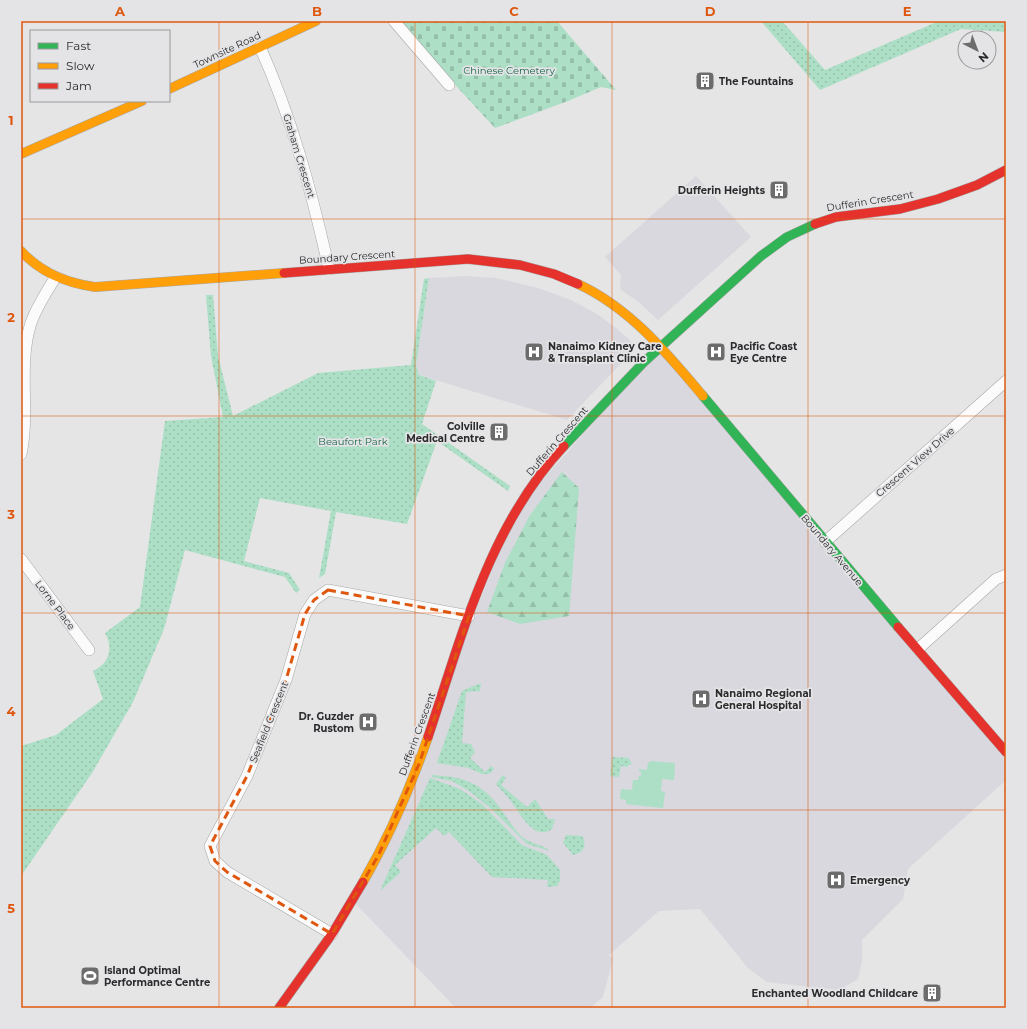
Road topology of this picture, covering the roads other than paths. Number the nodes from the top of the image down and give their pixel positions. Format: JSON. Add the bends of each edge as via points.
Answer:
{"nodes":[{"id":1,"x":316,"y":21,"type":"edge"},
{"id":2,"x":394,"y":21,"type":"edge"},
{"id":3,"x":260,"y":47,"type":"junction"},
{"id":4,"x":449,"y":85,"type":"dead end"},
{"id":5,"x":170,"y":89,"type":"edge"},
{"id":6,"x":140,"y":102,"type":"edge"},
{"id":7,"x":21,"y":154,"type":"edge"},
{"id":8,"x":1006,"y":170,"type":"edge"},
{"id":9,"x":21,"y":251,"type":"edge"},
{"id":10,"x":329,"y":269,"type":"junction"},
{"id":11,"x":55,"y":278,"type":"junction"},
{"id":12,"x":660,"y":347,"type":"junction"},
{"id":13,"x":1006,"y":381,"type":"edge"},
{"id":14,"x":21,"y":454,"type":"edge"},
{"id":15,"x":824,"y":542,"type":"junction"},
{"id":16,"x":21,"y":559,"type":"edge"},
{"id":17,"x":1006,"y":575,"type":"edge"},
{"id":18,"x":469,"y":616,"type":"junction"},
{"id":19,"x":918,"y":649,"type":"junction"},
{"id":20,"x":89,"y":650,"type":"dead end"},
{"id":21,"x":1006,"y":752,"type":"edge"},
{"id":22,"x":332,"y":934,"type":"junction"},
{"id":23,"x":279,"y":1008,"type":"edge"}],
"edges":[{"from":1,"to":3,"type":"street","name":"Townsite Road"},
{"from":2,"to":4,"type":"street"},
{"from":3,"to":5,"type":"street","name":"Townsite Road"},
{"from":3,"to":10,"type":"street","name":"Graham Crescent","via":[[294,132]]},
{"from":6,"to":7,"type":"street"},
{"from":8,"to":12,"type":"street","name":"Dufferin Crescent","via":[[964,190],[932,201],[900,209],[836,217],[802,228],[773,247]]},
{"from":9,"to":11,"type":"street","name":"Boundary Crescent","via":[[39,268]]},
{"from":10,"to":11,"type":"street","name":"Boundary Crescent","via":[[95,287]]},
{"from":10,"to":12,"type":"street","name":"Boundary Crescent","via":[[468,259],[524,265],[561,276],[602,296]]},
{"from":11,"to":14,"type":"street","via":[[36,310],[27,340],[25,430]]},
{"from":12,"to":15,"type":"street","name":"Boundary Avenue","via":[[763,466]]},
{"from":12,"to":18,"type":"street","name":"Dufferin Crescent","via":[[557,454],[530,489],[501,538]]},
{"from":13,"to":15,"type":"street","name":"Crescent View Drive"},
{"from":15,"to":19,"type":"street","name":"Boundary Avenue"},
{"from":16,"to":20,"type":"street","name":"Lorne Place"},
{"from":17,"to":19,"type":"street","via":[[996,579]]},
{"from":18,"to":22,"type":"street","name":"Dufferin Crescent","via":[[419,764],[378,856]]},
{"from":18,"to":22,"type":"street","name":"Seafield Crescent","via":[[328,590],[314,600],[305,614],[286,680],[247,776],[210,846],[215,861],[227,872]]},
{"from":19,"to":21,"type":"street","name":"Boundary Avenue"},
{"from":22,"to":23,"type":"street","name":"Dufferin Crescent"}]}
